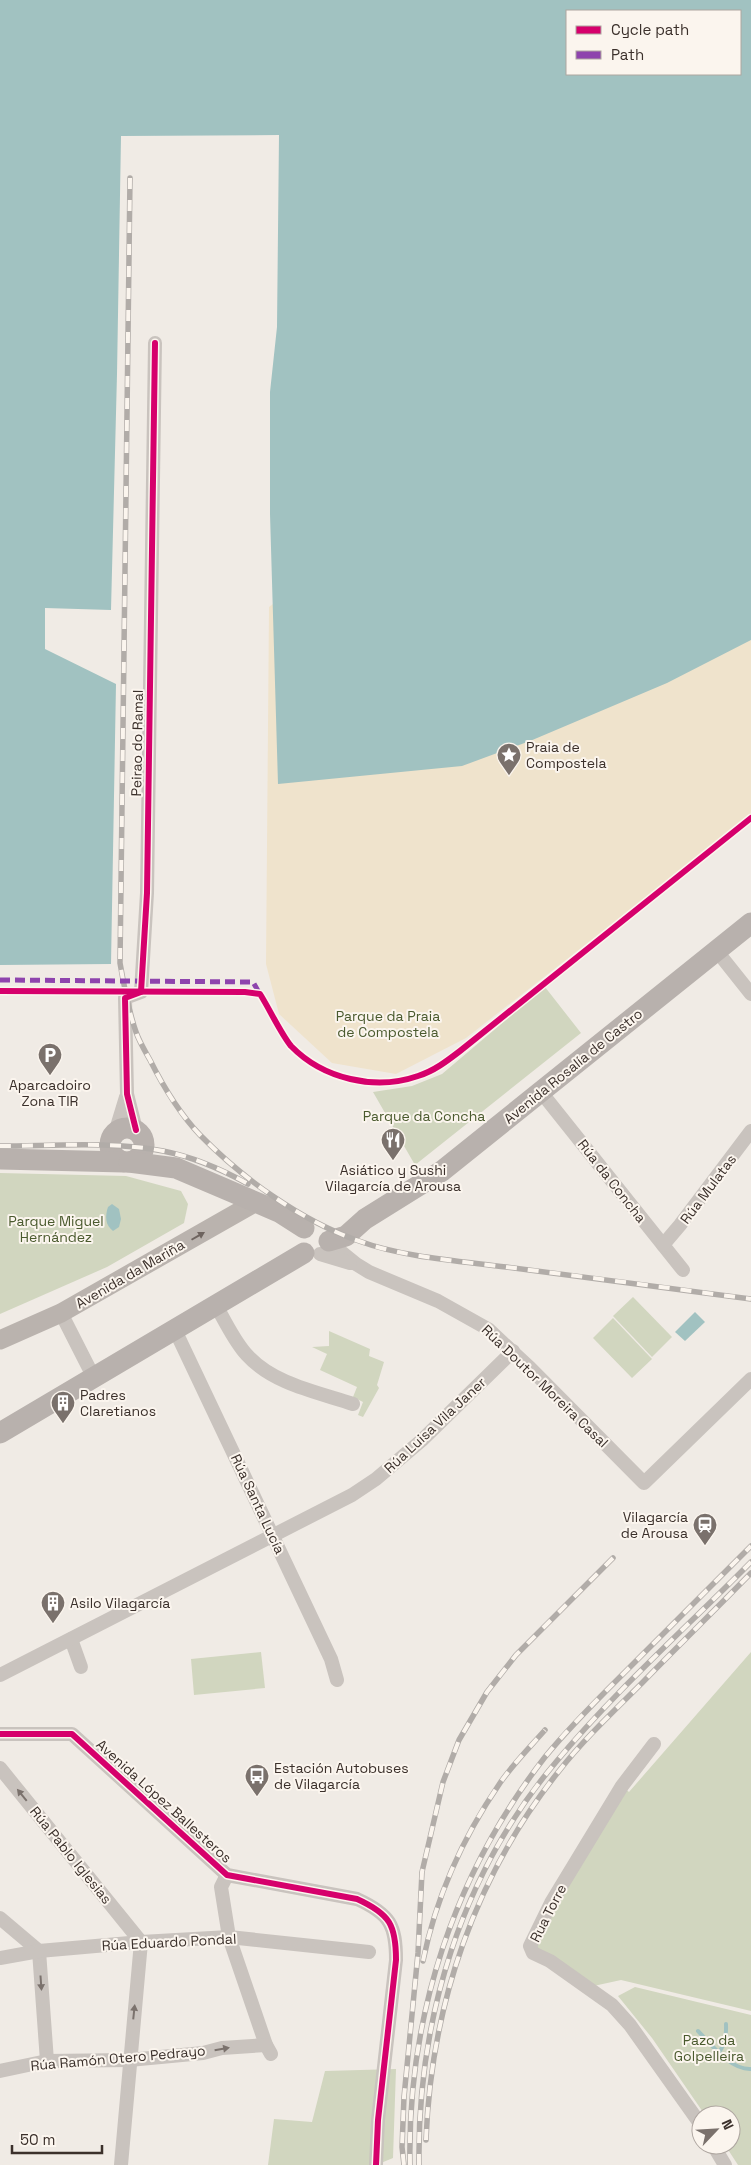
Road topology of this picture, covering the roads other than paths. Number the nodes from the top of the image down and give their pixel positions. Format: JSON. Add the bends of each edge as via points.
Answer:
{"nodes":[{"id":1,"x":156,"y":343,"type":"dead end"},
{"id":2,"x":751,"y":923,"type":"edge"},
{"id":3,"x":716,"y":950,"type":"junction"},
{"id":4,"x":751,"y":994,"type":"edge"},
{"id":5,"x":541,"y":1092,"type":"junction"},
{"id":6,"x":127,"y":1094,"type":"junction"},
{"id":7,"x":751,"y":1131,"type":"edge"},
{"id":8,"x":140,"y":1134,"type":"junction"},
{"id":9,"x":113,"y":1137,"type":"junction"},
{"id":10,"x":0,"y":1159,"type":"edge"},
{"id":11,"x":89,"y":1161,"type":"junction"},
{"id":12,"x":127,"y":1162,"type":"junction"},
{"id":13,"x":176,"y":1168,"type":"junction"},
{"id":14,"x":256,"y":1202,"type":"junction"},
{"id":15,"x":316,"y":1242,"type":"junction"},
{"id":16,"x":663,"y":1245,"type":"junction"},
{"id":17,"x":683,"y":1270,"type":"dead end"},
{"id":18,"x":216,"y":1306,"type":"junction"},
{"id":19,"x":61,"y":1313,"type":"junction"},
{"id":20,"x":175,"y":1330,"type":"junction"},
{"id":21,"x":0,"y":1340,"type":"edge"},
{"id":22,"x":513,"y":1351,"type":"junction"},
{"id":23,"x":94,"y":1378,"type":"junction"},
{"id":24,"x":751,"y":1379,"type":"edge"},
{"id":25,"x":353,"y":1404,"type":"dead end"},
{"id":26,"x":0,"y":1433,"type":"edge"},
{"id":27,"x":274,"y":1536,"type":"junction"},
{"id":28,"x":71,"y":1639,"type":"junction"},
{"id":29,"x":81,"y":1667,"type":"dead end"},
{"id":30,"x":0,"y":1675,"type":"edge"},
{"id":31,"x":337,"y":1680,"type":"dead end"},
{"id":32,"x":0,"y":1734,"type":"edge"},
{"id":33,"x":654,"y":1744,"type":"dead end"},
{"id":34,"x":0,"y":1768,"type":"edge"},
{"id":35,"x":227,"y":1875,"type":"junction"},
{"id":36,"x":0,"y":1918,"type":"edge"},
{"id":37,"x":229,"y":1937,"type":"junction"},
{"id":38,"x":141,"y":1942,"type":"junction"},
{"id":39,"x":39,"y":1951,"type":"junction"},
{"id":40,"x":368,"y":1952,"type":"dead end"},
{"id":41,"x":0,"y":1958,"type":"edge"},
{"id":42,"x":129,"y":2060,"type":"junction"},
{"id":43,"x":46,"y":2061,"type":"junction"},
{"id":44,"x":0,"y":2071,"type":"edge"},
{"id":45,"x":691,"y":2112,"type":"edge"},
{"id":46,"x":121,"y":2165,"type":"edge"},
{"id":47,"x":376,"y":2165,"type":"edge"}],
"edges":[{"from":1,"to":6,"type":"street","name":"Peirao do Ramal","via":[[147,893],[141,992],[125,998]]},
{"from":2,"to":3,"type":"main road","name":"Avenida Rosalía de Castro"},
{"from":3,"to":4,"type":"street"},
{"from":3,"to":5,"type":"main road","name":"Avenida Rosalía de Castro"},
{"from":5,"to":15,"type":"main road","name":"Avenida Rosalía de Castro","via":[[431,1179],[365,1219],[346,1236]]},
{"from":5,"to":16,"type":"street","name":"Rúa da Concha"},
{"from":6,"to":8,"type":"street","name":"Peirao do Ramal"},
{"from":6,"to":9,"type":"street","name":"Peirao do Ramal"},
{"from":7,"to":16,"type":"street","name":"Rúa Mulatas"},
{"from":8,"to":9,"type":"main road","via":[[125,1128]]},
{"from":8,"to":12,"type":"main road","via":[[142,1154]]},
{"from":8,"to":13,"type":"main road","via":[[152,1150]]},
{"from":9,"to":11,"type":"main road","via":[[101,1153]]},
{"from":9,"to":12,"type":"main road","via":[[113,1155]]},
{"from":10,"to":11,"type":"main road"},
{"from":11,"to":12,"type":"main road"},
{"from":12,"to":13,"type":"main road"},
{"from":13,"to":14,"type":"main road"},
{"from":14,"to":15,"type":"main road"},
{"from":19,"to":14,"type":"street","name":"Avenida da Mariña","one_way":true},
{"from":15,"to":18,"type":"main road","name":"Avenida Rosalía de Castro"},
{"from":15,"to":22,"type":"street","name":"Rúa Doutor Moreira Casal","via":[[335,1247],[356,1264],[465,1315],[488,1329]]},
{"from":16,"to":17,"type":"street","name":"Rúa da Concha"},
{"from":18,"to":20,"type":"main road","name":"Avenida Rosalía de Castro"},
{"from":18,"to":25,"type":"street","via":[[246,1354],[269,1373]]},
{"from":19,"to":21,"type":"street","name":"Avenida da Mariña"},
{"from":19,"to":23,"type":"street"},
{"from":20,"to":23,"type":"main road","name":"Avenida Rosalía de Castro"},
{"from":20,"to":27,"type":"street","name":"Rúa Santa Lucía"},
{"from":22,"to":24,"type":"street","name":"Rúa Doutor Moreira Casal","via":[[644,1483]]},
{"from":22,"to":27,"type":"street","name":"Rúa Luisa Vila Janer","via":[[422,1440],[376,1479]]},
{"from":23,"to":26,"type":"main road","name":"Avenida Rosalía de Castro"},
{"from":27,"to":28,"type":"street","name":"Rúa Luisa Vila Janer"},
{"from":27,"to":31,"type":"street","name":"Rúa Santa Lucía","via":[[331,1659]]},
{"from":28,"to":29,"type":"street"},
{"from":28,"to":30,"type":"street","name":"Rúa Luisa Vila Janer"},
{"from":32,"to":35,"type":"street","name":"Avenida López Ballesteros","via":[[72,1734]]},
{"from":33,"to":45,"type":"street","name":"Rua Torre","via":[[622,1786],[551,1903],[530,1946],[533,1953],[550,1961],[612,2005],[630,2025]]},
{"from":38,"to":34,"type":"street","name":"Rúa Pablo Iglesias","one_way":true},
{"from":35,"to":37,"type":"street","via":[[221,1887]]},
{"from":35,"to":47,"type":"street","name":"Avenida López Ballesteros","via":[[357,1899],[372,1906],[392,1924],[396,1960]]},
{"from":36,"to":39,"type":"street"},
{"from":37,"to":38,"type":"street","name":"Rúa Eduardo Pondal"},
{"from":37,"to":40,"type":"street","name":"Rúa Eduardo Pondal"},
{"from":42,"to":37,"type":"street","name":"Rúa Ramón Otero Pedrayo","one_way":true,"via":[[203,2053],[222,2048],[269,2050]]},
{"from":38,"to":39,"type":"street","name":"Rúa Eduardo Pondal"},
{"from":42,"to":38,"type":"street","one_way":true},
{"from":39,"to":41,"type":"street","name":"Rúa Eduardo Pondal"},
{"from":39,"to":43,"type":"street","one_way":true},
{"from":42,"to":43,"type":"street","name":"Rúa Ramón Otero Pedrayo"},
{"from":42,"to":46,"type":"street"},
{"from":43,"to":44,"type":"street","name":"Rúa Ramón Otero Pedrayo"}]}
